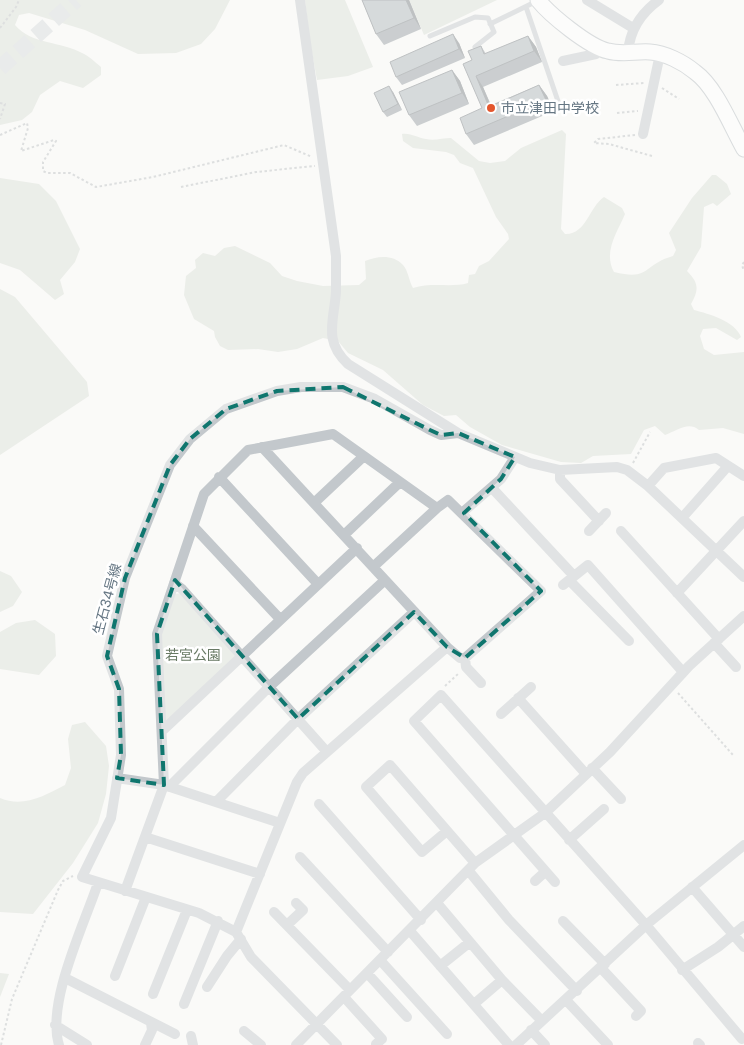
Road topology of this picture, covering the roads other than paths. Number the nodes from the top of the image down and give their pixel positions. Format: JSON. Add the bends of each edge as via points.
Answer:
{"nodes":[{"id":1,"x":300,"y":0,"type":"edge"},
{"id":2,"x":587,"y":0,"type":"edge"},
{"id":3,"x":654,"y":1,"type":"edge"},
{"id":4,"x":534,"y":2,"type":"edge"},
{"id":5,"x":490,"y":24,"type":"junction"},
{"id":6,"x":633,"y":28,"type":"junction"},
{"id":7,"x":430,"y":36,"type":"dead end"},
{"id":8,"x":474,"y":47,"type":"edge"},
{"id":9,"x":600,"y":49,"type":"junction"},
{"id":10,"x":628,"y":52,"type":"junction"},
{"id":11,"x":660,"y":54,"type":"junction"},
{"id":12,"x":564,"y":62,"type":"dead end"},
{"id":13,"x":561,"y":110,"type":"dead end"},
{"id":14,"x":643,"y":134,"type":"road end"},
{"id":15,"x":744,"y":149,"type":"edge"},
{"id":16,"x":458,"y":433,"type":"junction"},
{"id":17,"x":262,"y":447,"type":"junction"},
{"id":18,"x":364,"y":456,"type":"junction"},
{"id":19,"x":515,"y":456,"type":"junction"},
{"id":20,"x":728,"y":466,"type":"junction"},
{"id":21,"x":560,"y":470,"type":"junction"},
{"id":22,"x":744,"y":476,"type":"edge"},
{"id":23,"x":219,"y":477,"type":"junction"},
{"id":24,"x":400,"y":482,"type":"junction"},
{"id":25,"x":648,"y":486,"type":"junction"},
{"id":26,"x":492,"y":488,"type":"junction"},
{"id":27,"x":314,"y":503,"type":"junction"},
{"id":28,"x":437,"y":508,"type":"junction"},
{"id":29,"x":463,"y":512,"type":"junction"},
{"id":30,"x":682,"y":518,"type":"junction"},
{"id":31,"x":744,"y":521,"type":"edge"},
{"id":32,"x":193,"y":526,"type":"junction"},
{"id":33,"x":589,"y":530,"type":"dead end"},
{"id":34,"x":621,"y":531,"type":"dead end"},
{"id":35,"x":344,"y":535,"type":"junction"},
{"id":36,"x":356,"y":548,"type":"junction"},
{"id":37,"x":717,"y":551,"type":"junction"},
{"id":38,"x":373,"y":567,"type":"junction"},
{"id":39,"x":744,"y":577,"type":"edge"},
{"id":40,"x":385,"y":580,"type":"junction"},
{"id":41,"x":569,"y":580,"type":"junction"},
{"id":42,"x":174,"y":583,"type":"junction"},
{"id":43,"x":318,"y":584,"type":"junction"},
{"id":44,"x":677,"y":593,"type":"junction"},
{"id":45,"x":414,"y":612,"type":"junction"},
{"id":46,"x":744,"y":616,"type":"edge"},
{"id":47,"x":280,"y":619,"type":"junction"},
{"id":48,"x":716,"y":641,"type":"junction"},
{"id":49,"x":629,"y":642,"type":"dead end"},
{"id":50,"x":447,"y":647,"type":"junction"},
{"id":51,"x":241,"y":655,"type":"junction"},
{"id":52,"x":466,"y":663,"type":"junction"},
{"id":53,"x":736,"y":668,"type":"dead end"},
{"id":54,"x":683,"y":672,"type":"junction"},
{"id":55,"x":481,"y":683,"type":"dead end"},
{"id":56,"x":531,"y":686,"type":"dead end"},
{"id":57,"x":269,"y":687,"type":"junction"},
{"id":58,"x":518,"y":698,"type":"junction"},
{"id":59,"x":501,"y":714,"type":"dead end"},
{"id":60,"x":298,"y":719,"type":"junction"},
{"id":61,"x":162,"y":731,"type":"junction"},
{"id":62,"x":327,"y":752,"type":"junction"},
{"id":63,"x":589,"y":771,"type":"junction"},
{"id":64,"x":117,"y":778,"type":"junction"},
{"id":65,"x":167,"y":786,"type":"junction"},
{"id":66,"x":621,"y":799,"type":"dead end"},
{"id":67,"x":216,"y":802,"type":"junction"},
{"id":68,"x":319,"y":804,"type":"dead end"},
{"id":69,"x":604,"y":809,"type":"dead end"},
{"id":70,"x":545,"y":813,"type":"junction"},
{"id":71,"x":280,"y":823,"type":"junction"},
{"id":72,"x":447,"y":831,"type":"junction"},
{"id":73,"x":513,"y":835,"type":"junction"},
{"id":74,"x":145,"y":837,"type":"junction"},
{"id":75,"x":569,"y":840,"type":"junction"},
{"id":76,"x":744,"y":845,"type":"edge"},
{"id":77,"x":300,"y":857,"type":"dead end"},
{"id":78,"x":471,"y":866,"type":"junction"},
{"id":79,"x":545,"y":872,"type":"junction"},
{"id":80,"x":260,"y":874,"type":"junction"},
{"id":81,"x":535,"y":881,"type":"dead end"},
{"id":82,"x":555,"y":882,"type":"dead end"},
{"id":83,"x":98,"y":883,"type":"junction"},
{"id":84,"x":692,"y":887,"type":"junction"},
{"id":85,"x":125,"y":891,"type":"junction"},
{"id":86,"x":146,"y":898,"type":"junction"},
{"id":87,"x":296,"y":903,"type":"dead end"},
{"id":88,"x":437,"y":903,"type":"junction"},
{"id":89,"x":187,"y":910,"type":"junction"},
{"id":90,"x":274,"y":912,"type":"dead end"},
{"id":91,"x":421,"y":920,"type":"junction"},
{"id":92,"x":218,"y":921,"type":"junction"},
{"id":93,"x":563,"y":921,"type":"dead end"},
{"id":94,"x":287,"y":925,"type":"junction"},
{"id":95,"x":646,"y":925,"type":"junction"},
{"id":96,"x":744,"y":926,"type":"edge"},
{"id":97,"x":410,"y":931,"type":"junction"},
{"id":98,"x":733,"y":934,"type":"junction"},
{"id":99,"x":238,"y":935,"type":"junction"},
{"id":100,"x":470,"y":942,"type":"junction"},
{"id":101,"x":744,"y":947,"type":"edge"},
{"id":102,"x":388,"y":952,"type":"junction"},
{"id":103,"x":380,"y":960,"type":"junction"},
{"id":104,"x":440,"y":966,"type":"junction"},
{"id":105,"x":603,"y":966,"type":"junction"},
{"id":106,"x":682,"y":970,"type":"junction"},
{"id":107,"x":367,"y":973,"type":"junction"},
{"id":108,"x":115,"y":976,"type":"dead end"},
{"id":109,"x":65,"y":978,"type":"junction"},
{"id":110,"x":502,"y":980,"type":"junction"},
{"id":111,"x":207,"y":987,"type":"dead end"},
{"id":112,"x":576,"y":991,"type":"junction"},
{"id":113,"x":153,"y":994,"type":"dead end"},
{"id":114,"x":347,"y":994,"type":"junction"},
{"id":115,"x":566,"y":1000,"type":"junction"},
{"id":116,"x":184,"y":1004,"type":"dead end"},
{"id":117,"x":474,"y":1004,"type":"junction"},
{"id":118,"x":636,"y":1016,"type":"dead end"},
{"id":119,"x":407,"y":1017,"type":"dead end"},
{"id":120,"x":542,"y":1021,"type":"junction"},
{"id":121,"x":151,"y":1023,"type":"junction"},
{"id":122,"x":317,"y":1024,"type":"junction"},
{"id":123,"x":56,"y":1025,"type":"junction"},
{"id":124,"x":531,"y":1030,"type":"junction"},
{"id":125,"x":244,"y":1031,"type":"dead end"},
{"id":126,"x":175,"y":1034,"type":"dead end"},
{"id":127,"x":447,"y":1034,"type":"dead end"},
{"id":128,"x":741,"y":1040,"type":"edge"},
{"id":129,"x":303,"y":1043,"type":"edge"},
{"id":130,"x":376,"y":1044,"type":"edge"},
{"id":131,"x":59,"y":1045,"type":"edge"},
{"id":132,"x":88,"y":1045,"type":"edge"},
{"id":133,"x":145,"y":1045,"type":"edge"},
{"id":134,"x":261,"y":1045,"type":"edge"},
{"id":135,"x":337,"y":1045,"type":"edge"},
{"id":136,"x":509,"y":1045,"type":"edge"},
{"id":137,"x":516,"y":1045,"type":"edge"},
{"id":138,"x":545,"y":1045,"type":"edge"},
{"id":139,"x":608,"y":1045,"type":"edge"}],
"edges":[{"from":1,"to":16,"type":"street","via":[[336,256],[331,331],[335,350],[348,364]]},
{"from":2,"to":6,"type":"street"},
{"from":3,"to":6,"type":"street"},
{"from":4,"to":5,"type":"lane"},
{"from":4,"to":9,"type":"main road"},
{"from":4,"to":13,"type":"lane"},
{"from":5,"to":7,"type":"lane","via":[[488,18],[475,17]]},
{"from":5,"to":8,"type":"lane","via":[[494,32]]},
{"from":6,"to":10,"type":"street"},
{"from":9,"to":10,"type":"main road"},
{"from":9,"to":12,"type":"street","via":[[596,54]]},
{"from":10,"to":11,"type":"main road"},
{"from":11,"to":14,"type":"street"},
{"from":11,"to":15,"type":"main road","via":[[685,65],[704,80]]},
{"from":16,"to":19,"type":"street"},
{"from":16,"to":64,"type":"street","name":"生石34号線","via":[[442,435],[375,399],[343,386],[277,391],[226,410],[190,439],[170,465],[143,530],[125,578],[109,645],[108,664],[119,688],[121,755]]},
{"from":17,"to":18,"type":"street","via":[[334,434]]},
{"from":17,"to":23,"type":"street","via":[[248,450]]},
{"from":17,"to":27,"type":"street"},
{"from":18,"to":24,"type":"street"},
{"from":18,"to":27,"type":"street"},
{"from":19,"to":21,"type":"street"},
{"from":19,"to":26,"type":"street","via":[[509,470]]},
{"from":20,"to":22,"type":"street"},
{"from":20,"to":25,"type":"street","via":[[716,458],[664,468]]},
{"from":20,"to":30,"type":"street"},
{"from":21,"to":25,"type":"street","via":[[617,467],[627,470]]},
{"from":21,"to":33,"type":"street","via":[[560,479],[603,517]]},
{"from":23,"to":32,"type":"street","via":[[204,494]]},
{"from":23,"to":43,"type":"street"},
{"from":24,"to":28,"type":"street"},
{"from":24,"to":35,"type":"street"},
{"from":25,"to":30,"type":"street"},
{"from":26,"to":29,"type":"street"},
{"from":26,"to":41,"type":"street"},
{"from":27,"to":35,"type":"street"},
{"from":28,"to":29,"type":"street","via":[[448,500]]},
{"from":28,"to":38,"type":"street"},
{"from":29,"to":52,"type":"street","via":[[541,590]]},
{"from":30,"to":37,"type":"street"},
{"from":31,"to":37,"type":"street"},
{"from":32,"to":42,"type":"street"},
{"from":32,"to":47,"type":"street"},
{"from":34,"to":44,"type":"street"},
{"from":35,"to":36,"type":"street"},
{"from":36,"to":38,"type":"street"},
{"from":36,"to":43,"type":"street"},
{"from":37,"to":39,"type":"street"},
{"from":37,"to":44,"type":"street"},
{"from":38,"to":40,"type":"street"},
{"from":40,"to":45,"type":"street"},
{"from":40,"to":57,"type":"street"},
{"from":41,"to":49,"type":"street"},
{"from":41,"to":54,"type":"street","via":[[588,565]]},
{"from":42,"to":51,"type":"street"},
{"from":42,"to":61,"type":"street","via":[[157,634]]},
{"from":43,"to":47,"type":"street"},
{"from":44,"to":48,"type":"street"},
{"from":45,"to":50,"type":"street"},
{"from":45,"to":60,"type":"street"},
{"from":46,"to":48,"type":"street"},
{"from":47,"to":51,"type":"street"},
{"from":48,"to":53,"type":"street"},
{"from":48,"to":54,"type":"street"},
{"from":50,"to":52,"type":"street"},
{"from":50,"to":62,"type":"street"},
{"from":51,"to":57,"type":"street"},
{"from":51,"to":61,"type":"street"},
{"from":52,"to":55,"type":"street"},
{"from":54,"to":63,"type":"street"},
{"from":56,"to":58,"type":"street"},
{"from":57,"to":60,"type":"street"},
{"from":57,"to":65,"type":"street"},
{"from":58,"to":59,"type":"street"},
{"from":58,"to":63,"type":"street"},
{"from":60,"to":62,"type":"street"},
{"from":60,"to":67,"type":"street"},
{"from":61,"to":65,"type":"street"},
{"from":62,"to":71,"type":"street","via":[[297,782]]},
{"from":63,"to":66,"type":"street"},
{"from":63,"to":70,"type":"street"},
{"from":64,"to":65,"type":"street"},
{"from":64,"to":83,"type":"street","name":"生石34号線","via":[[111,818],[82,877]]},
{"from":65,"to":67,"type":"street"},
{"from":65,"to":74,"type":"street"},
{"from":67,"to":71,"type":"street"},
{"from":68,"to":91,"type":"street"},
{"from":69,"to":75,"type":"street"},
{"from":70,"to":73,"type":"street"},
{"from":70,"to":73,"type":"street","via":[[441,695],[414,721]]},
{"from":70,"to":75,"type":"street"},
{"from":71,"to":80,"type":"street"},
{"from":72,"to":72,"type":"street","via":[[390,765],[366,787],[422,852]]},
{"from":72,"to":78,"type":"street"},
{"from":73,"to":78,"type":"street"},
{"from":73,"to":79,"type":"street"},
{"from":74,"to":80,"type":"street"},
{"from":74,"to":85,"type":"street"},
{"from":75,"to":95,"type":"street"},
{"from":76,"to":84,"type":"street"},
{"from":77,"to":102,"type":"street"},
{"from":78,"to":88,"type":"street"},
{"from":78,"to":112,"type":"street","via":[[509,920]]},
{"from":79,"to":81,"type":"street"},
{"from":79,"to":82,"type":"street"},
{"from":80,"to":99,"type":"street"},
{"from":83,"to":85,"type":"street"},
{"from":83,"to":109,"type":"street"},
{"from":84,"to":95,"type":"street"},
{"from":84,"to":98,"type":"street"},
{"from":85,"to":86,"type":"street"},
{"from":86,"to":89,"type":"street"},
{"from":86,"to":108,"type":"street"},
{"from":87,"to":94,"type":"street","via":[[303,910]]},
{"from":88,"to":91,"type":"street"},
{"from":88,"to":100,"type":"street"},
{"from":89,"to":92,"type":"street"},
{"from":89,"to":113,"type":"street"},
{"from":90,"to":94,"type":"street"},
{"from":91,"to":97,"type":"street"},
{"from":92,"to":99,"type":"street"},
{"from":92,"to":116,"type":"street"},
{"from":93,"to":105,"type":"street"},
{"from":94,"to":114,"type":"street"},
{"from":95,"to":105,"type":"street"},
{"from":95,"to":106,"type":"street"},
{"from":96,"to":98,"type":"street"},
{"from":97,"to":102,"type":"street"},
{"from":97,"to":104,"type":"street"},
{"from":98,"to":101,"type":"street"},
{"from":98,"to":106,"type":"street"},
{"from":99,"to":111,"type":"street"},
{"from":99,"to":122,"type":"street","via":[[250,957]]},
{"from":100,"to":104,"type":"street"},
{"from":100,"to":110,"type":"street"},
{"from":102,"to":103,"type":"street"},
{"from":103,"to":107,"type":"street"},
{"from":103,"to":127,"type":"street"},
{"from":104,"to":117,"type":"street"},
{"from":105,"to":112,"type":"street"},
{"from":105,"to":118,"type":"street","via":[[641,1011]]},
{"from":106,"to":128,"type":"street"},
{"from":107,"to":114,"type":"street"},
{"from":107,"to":119,"type":"street"},
{"from":109,"to":121,"type":"street"},
{"from":109,"to":123,"type":"street"},
{"from":110,"to":117,"type":"street"},
{"from":110,"to":120,"type":"street"},
{"from":112,"to":115,"type":"street"},
{"from":114,"to":122,"type":"street"},
{"from":114,"to":130,"type":"street","via":[[382,1039]]},
{"from":115,"to":120,"type":"street"},
{"from":115,"to":139,"type":"street"},
{"from":117,"to":136,"type":"street"},
{"from":120,"to":124,"type":"street"},
{"from":121,"to":126,"type":"street"},
{"from":121,"to":133,"type":"street","via":[[152,1030]]},
{"from":122,"to":129,"type":"street"},
{"from":122,"to":135,"type":"street"},
{"from":123,"to":131,"type":"street"},
{"from":123,"to":132,"type":"street"},
{"from":124,"to":137,"type":"street"},
{"from":124,"to":138,"type":"street"},
{"from":125,"to":134,"type":"street"}]}
